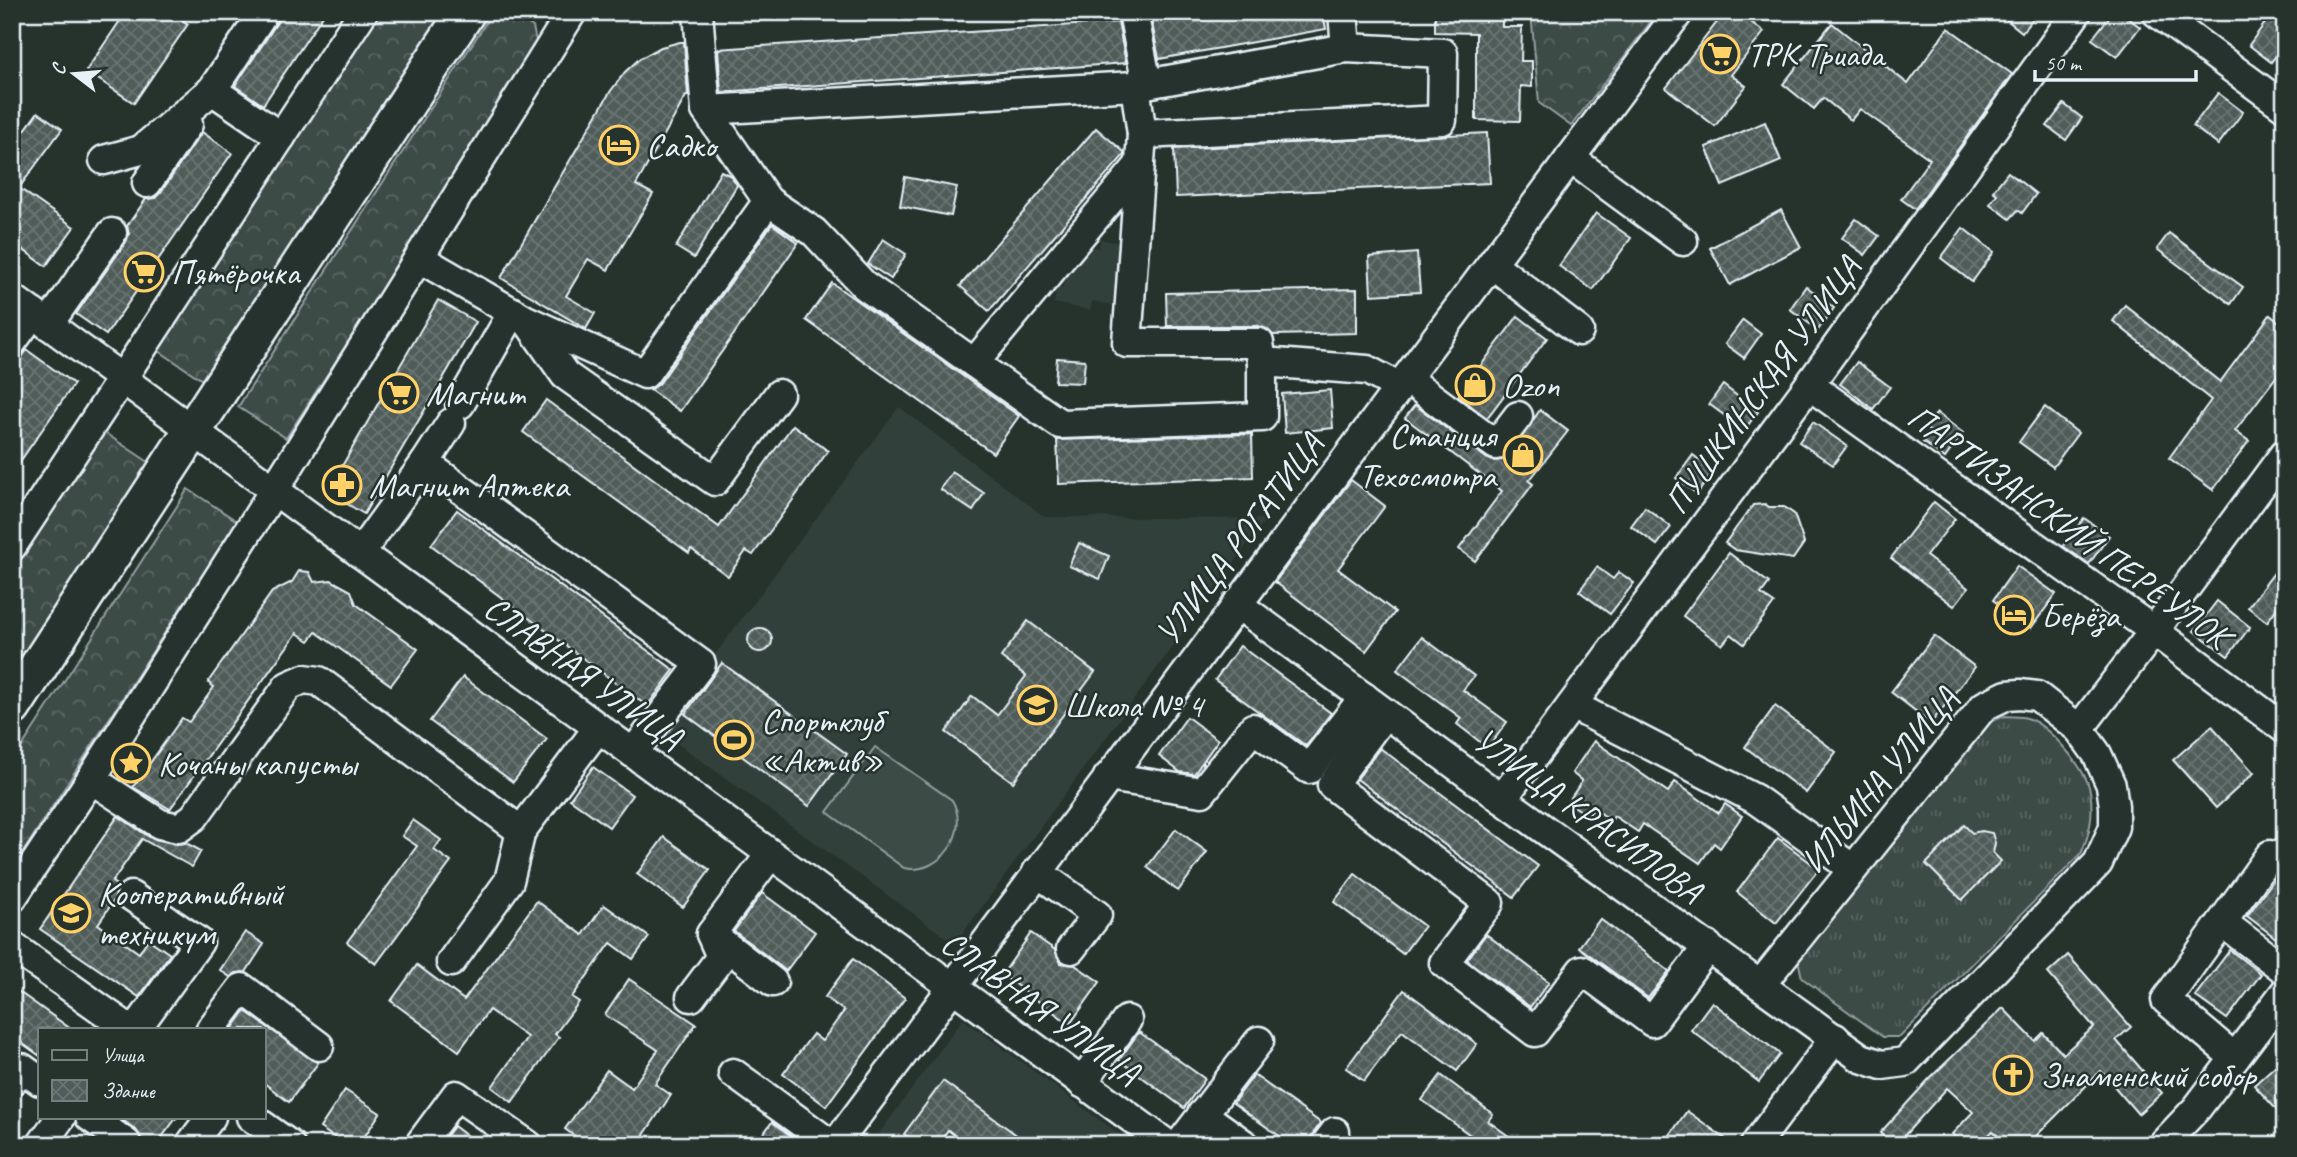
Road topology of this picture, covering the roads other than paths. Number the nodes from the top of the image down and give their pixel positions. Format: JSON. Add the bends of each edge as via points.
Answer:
{"nodes":[{"id":1,"x":264,"y":12,"type":"edge"},
{"id":2,"x":363,"y":12,"type":"edge"},
{"id":3,"x":466,"y":12,"type":"edge"},
{"id":4,"x":572,"y":12,"type":"edge"},
{"id":5,"x":698,"y":12,"type":"edge"},
{"id":6,"x":1133,"y":12,"type":"edge"},
{"id":7,"x":1343,"y":12,"type":"edge"},
{"id":8,"x":1679,"y":12,"type":"edge"},
{"id":9,"x":2077,"y":12,"type":"edge"},
{"id":10,"x":2155,"y":12,"type":"edge"},
{"id":11,"x":1346,"y":48,"type":"junction"},
{"id":12,"x":1141,"y":85,"type":"junction"},
{"id":13,"x":212,"y":90,"type":"junction"},
{"id":14,"x":2285,"y":107,"type":"edge"},
{"id":15,"x":706,"y":110,"type":"junction"},
{"id":16,"x":1142,"y":134,"type":"junction"},
{"id":17,"x":281,"y":137,"type":"junction"},
{"id":18,"x":1570,"y":158,"type":"junction"},
{"id":19,"x":104,"y":160,"type":"dead end"},
{"id":20,"x":1139,"y":164,"type":"junction"},
{"id":21,"x":147,"y":183,"type":"dead end"},
{"id":22,"x":768,"y":201,"type":"junction"},
{"id":23,"x":112,"y":233,"type":"dead end"},
{"id":24,"x":1683,"y":241,"type":"dead end"},
{"id":25,"x":419,"y":258,"type":"junction"},
{"id":26,"x":1492,"y":264,"type":"junction"},
{"id":27,"x":31,"y":312,"type":"edge"},
{"id":28,"x":520,"y":316,"type":"junction"},
{"id":29,"x":1578,"y":331,"type":"dead end"},
{"id":30,"x":12,"y":342,"type":"edge"},
{"id":31,"x":1262,"y":362,"type":"junction"},
{"id":32,"x":974,"y":363,"type":"junction"},
{"id":33,"x":122,"y":379,"type":"junction"},
{"id":34,"x":1402,"y":383,"type":"junction"},
{"id":35,"x":1809,"y":385,"type":"junction"},
{"id":36,"x":779,"y":394,"type":"dead end"},
{"id":37,"x":1518,"y":416,"type":"dead end"},
{"id":38,"x":194,"y":432,"type":"junction"},
{"id":39,"x":2285,"y":453,"type":"edge"},
{"id":40,"x":425,"y":463,"type":"junction"},
{"id":41,"x":274,"y":490,"type":"junction"},
{"id":42,"x":20,"y":516,"type":"edge"},
{"id":43,"x":12,"y":546,"type":"edge"},
{"id":44,"x":360,"y":553,"type":"junction"},
{"id":45,"x":1237,"y":604,"type":"junction"},
{"id":46,"x":2154,"y":631,"type":"junction"},
{"id":47,"x":1375,"y":705,"type":"junction"},
{"id":48,"x":1572,"y":705,"type":"junction"},
{"id":49,"x":12,"y":707,"type":"edge"},
{"id":50,"x":598,"y":728,"type":"junction"},
{"id":51,"x":2079,"y":729,"type":"junction"},
{"id":52,"x":2285,"y":729,"type":"edge"},
{"id":53,"x":633,"y":753,"type":"junction"},
{"id":54,"x":1108,"y":777,"type":"junction"},
{"id":55,"x":91,"y":779,"type":"junction"},
{"id":56,"x":1502,"y":799,"type":"junction"},
{"id":57,"x":521,"y":831,"type":"junction"},
{"id":58,"x":770,"y":855,"type":"junction"},
{"id":59,"x":2270,"y":855,"type":"dead end"},
{"id":60,"x":1853,"y":869,"type":"junction"},
{"id":61,"x":1037,"y":872,"type":"junction"},
{"id":62,"x":131,"y":896,"type":"dead end"},
{"id":63,"x":12,"y":898,"type":"edge"},
{"id":64,"x":2222,"y":922,"type":"junction"},
{"id":65,"x":711,"y":934,"type":"junction"},
{"id":66,"x":12,"y":946,"type":"edge"},
{"id":67,"x":1709,"y":946,"type":"junction"},
{"id":68,"x":1071,"y":948,"type":"dead end"},
{"id":69,"x":450,"y":962,"type":"dead end"},
{"id":70,"x":2285,"y":970,"type":"edge"},
{"id":71,"x":773,"y":982,"type":"dead end"},
{"id":72,"x":1761,"y":984,"type":"junction"},
{"id":73,"x":951,"y":988,"type":"junction"},
{"id":74,"x":2285,"y":992,"type":"edge"},
{"id":75,"x":691,"y":997,"type":"dead end"},
{"id":76,"x":1127,"y":1020,"type":"dead end"},
{"id":77,"x":128,"y":1028,"type":"edge"},
{"id":78,"x":137,"y":1028,"type":"edge"},
{"id":79,"x":212,"y":1028,"type":"edge"},
{"id":80,"x":1835,"y":1038,"type":"junction"},
{"id":81,"x":1259,"y":1041,"type":"dead end"},
{"id":82,"x":319,"y":1046,"type":"dead end"},
{"id":83,"x":2235,"y":1058,"type":"junction"},
{"id":84,"x":1905,"y":1062,"type":"joint"},
{"id":85,"x":733,"y":1073,"type":"dead end"},
{"id":86,"x":38,"y":1080,"type":"edge"},
{"id":87,"x":12,"y":1081,"type":"edge"},
{"id":88,"x":1082,"y":1083,"type":"junction"},
{"id":89,"x":1202,"y":1114,"type":"junction"},
{"id":90,"x":60,"y":1118,"type":"edge"},
{"id":91,"x":91,"y":1118,"type":"edge"},
{"id":92,"x":210,"y":1118,"type":"edge"},
{"id":93,"x":252,"y":1118,"type":"edge"},
{"id":94,"x":126,"y":1143,"type":"dead end"},
{"id":95,"x":41,"y":1145,"type":"edge"},
{"id":96,"x":190,"y":1145,"type":"edge"},
{"id":97,"x":290,"y":1145,"type":"edge"},
{"id":98,"x":419,"y":1145,"type":"edge"},
{"id":99,"x":528,"y":1145,"type":"edge"},
{"id":100,"x":833,"y":1145,"type":"edge"},
{"id":101,"x":1168,"y":1145,"type":"edge"},
{"id":102,"x":1179,"y":1145,"type":"edge"},
{"id":103,"x":1245,"y":1145,"type":"edge"},
{"id":104,"x":1755,"y":1145,"type":"edge"},
{"id":105,"x":2162,"y":1145,"type":"edge"}],
"edges":[{"from":1,"to":13,"type":"street"},
{"from":2,"to":17,"type":"street"},
{"from":3,"to":38,"type":"main road"},
{"from":4,"to":25,"type":"street"},
{"from":5,"to":15,"type":"street"},
{"from":6,"to":12,"type":"street"},
{"from":7,"to":11,"type":"street"},
{"from":8,"to":18,"type":"street","name":"УЛИЦА РОГАТИЦА"},
{"from":9,"to":35,"type":"street","name":"ПУШКИНСКАЯ УЛИЦА"},
{"from":10,"to":14,"type":"street"},
{"from":11,"to":12,"type":"street"},
{"from":11,"to":16,"type":"street","via":[[1443,53],[1442,120]]},
{"from":12,"to":15,"type":"street"},
{"from":12,"to":16,"type":"street"},
{"from":13,"to":17,"type":"street"},
{"from":13,"to":19,"type":"street","via":[[141,150]]},
{"from":13,"to":21,"type":"street"},
{"from":15,"to":22,"type":"street"},
{"from":16,"to":20,"type":"street"},
{"from":17,"to":33,"type":"street"},
{"from":18,"to":24,"type":"street"},
{"from":18,"to":26,"type":"street","name":"УЛИЦА РОГАТИЦА"},
{"from":20,"to":31,"type":"street","via":[[1127,343],[1259,343]]},
{"from":20,"to":32,"type":"street"},
{"from":22,"to":28,"type":"street","via":[[645,374]]},
{"from":22,"to":32,"type":"street","via":[[814,232],[863,285]]},
{"from":23,"to":27,"type":"street"},
{"from":25,"to":28,"type":"street"},
{"from":25,"to":41,"type":"street"},
{"from":26,"to":29,"type":"street"},
{"from":26,"to":34,"type":"street","name":"УЛИЦА РОГАТИЦА"},
{"from":27,"to":30,"type":"street"},
{"from":27,"to":33,"type":"street","name":"СЛАВНАЯ УЛИЦА"},
{"from":28,"to":36,"type":"street","via":[[565,375],[715,481]]},
{"from":28,"to":40,"type":"street"},
{"from":31,"to":32,"type":"street","via":[[1262,416],[1060,424]]},
{"from":31,"to":34,"type":"street","via":[[1367,370]]},
{"from":33,"to":38,"type":"street","name":"СЛАВНАЯ УЛИЦА"},
{"from":33,"to":42,"type":"street"},
{"from":34,"to":37,"type":"street","via":[[1496,445]]},
{"from":34,"to":45,"type":"street","name":"УЛИЦА РОГАТИЦА"},
{"from":35,"to":46,"type":"street","name":"ПАРТИЗАНСКИЙ ПЕРЕУЛОК"},
{"from":35,"to":48,"type":"street","name":"ПУШКИНСКАЯ УЛИЦА"},
{"from":38,"to":41,"type":"street","name":"СЛАВНАЯ УЛИЦА"},
{"from":38,"to":49,"type":"main road"},
{"from":39,"to":46,"type":"street"},
{"from":40,"to":44,"type":"street"},
{"from":40,"to":53,"type":"street","via":[[701,664]]},
{"from":41,"to":44,"type":"street","name":"СЛАВНАЯ УЛИЦА"},
{"from":41,"to":55,"type":"street"},
{"from":42,"to":43,"type":"street"},
{"from":44,"to":50,"type":"street","name":"СЛАВНАЯ УЛИЦА"},
{"from":45,"to":47,"type":"street","name":"УЛИЦА КРАСИЛОВА"},
{"from":45,"to":54,"type":"street","name":"УЛИЦА РОГАТИЦА"},
{"from":46,"to":51,"type":"street"},
{"from":46,"to":52,"type":"street","name":"ПАРТИЗАНСКИЙ ПЕРЕУЛОК"},
{"from":47,"to":54,"type":"street","via":[[1309,769],[1253,728],[1202,792]]},
{"from":47,"to":56,"type":"street","name":"УЛИЦА КРАСИЛОВА"},
{"from":47,"to":67,"type":"street","via":[[1332,785],[1489,903],[1444,963],[1535,1032],[1582,970],[1651,1022]]},
{"from":48,"to":56,"type":"street","name":"ПУШКИНСКАЯ УЛИЦА"},
{"from":48,"to":60,"type":"street","via":[[1755,799]]},
{"from":50,"to":53,"type":"street","name":"СЛАВНАЯ УЛИЦА"},
{"from":50,"to":57,"type":"street"},
{"from":51,"to":60,"type":"street","name":"ИЛЬИНА УЛИЦА","via":[[2036,696],[2007,695],[1984,706]]},
{"from":51,"to":84,"type":"street","name":"ИЛЬИНА УЛИЦА","via":[[2098,754],[2111,785],[2114,827],[2107,846],[2098,863]]},
{"from":53,"to":58,"type":"street","name":"СЛАВНАЯ УЛИЦА"},
{"from":54,"to":61,"type":"street","name":"УЛИЦА РОГАТИЦА"},
{"from":55,"to":57,"type":"street","via":[[160,824],[179,828],[194,817],[288,686],[304,679],[319,681]]},
{"from":55,"to":63,"type":"street"},
{"from":56,"to":67,"type":"street","name":"УЛИЦА КРАСИЛОВА"},
{"from":57,"to":69,"type":"street","via":[[509,881]]},
{"from":58,"to":65,"type":"street"},
{"from":58,"to":73,"type":"street","name":"СЛАВНАЯ УЛИЦА"},
{"from":59,"to":64,"type":"street"},
{"from":60,"to":72,"type":"street","name":"ИЛЬИНА УЛИЦА"},
{"from":61,"to":68,"type":"street","via":[[1097,915]]},
{"from":61,"to":73,"type":"street","name":"УЛИЦА РОГАТИЦА"},
{"from":62,"to":78,"type":"street","via":[[199,942]]},
{"from":64,"to":70,"type":"street"},
{"from":64,"to":83,"type":"street","via":[[2166,1000]]},
{"from":65,"to":71,"type":"street"},
{"from":65,"to":75,"type":"street","via":[[721,957]]},
{"from":66,"to":77,"type":"street"},
{"from":67,"to":72,"type":"street","name":"УЛИЦА КРАСИЛОВА"},
{"from":72,"to":80,"type":"street","name":"УЛИЦА КРАСИЛОВА"},
{"from":73,"to":88,"type":"street","name":"СЛАВНАЯ УЛИЦА"},
{"from":73,"to":100,"type":"street","name":"УЛИЦА РОГАТИЦА"},
{"from":74,"to":83,"type":"street"},
{"from":76,"to":88,"type":"street"},
{"from":79,"to":82,"type":"street","via":[[242,988]]},
{"from":80,"to":84,"type":"street","name":"УЛИЦА КРАСИЛОВА","via":[[1861,1058],[1882,1065]]},
{"from":80,"to":104,"type":"street"},
{"from":81,"to":89,"type":"street"},
{"from":83,"to":105,"type":"street"},
{"from":85,"to":100,"type":"street"},
{"from":86,"to":87,"type":"street","via":[[22,1068]]},
{"from":88,"to":101,"type":"street","name":"СЛАВНАЯ УЛИЦА"},
{"from":89,"to":102,"type":"street"},
{"from":89,"to":103,"type":"street"},
{"from":90,"to":95,"type":"street"},
{"from":91,"to":94,"type":"street"},
{"from":92,"to":96,"type":"street"},
{"from":93,"to":97,"type":"street"},
{"from":98,"to":99,"type":"street","via":[[456,1095]]}]}
